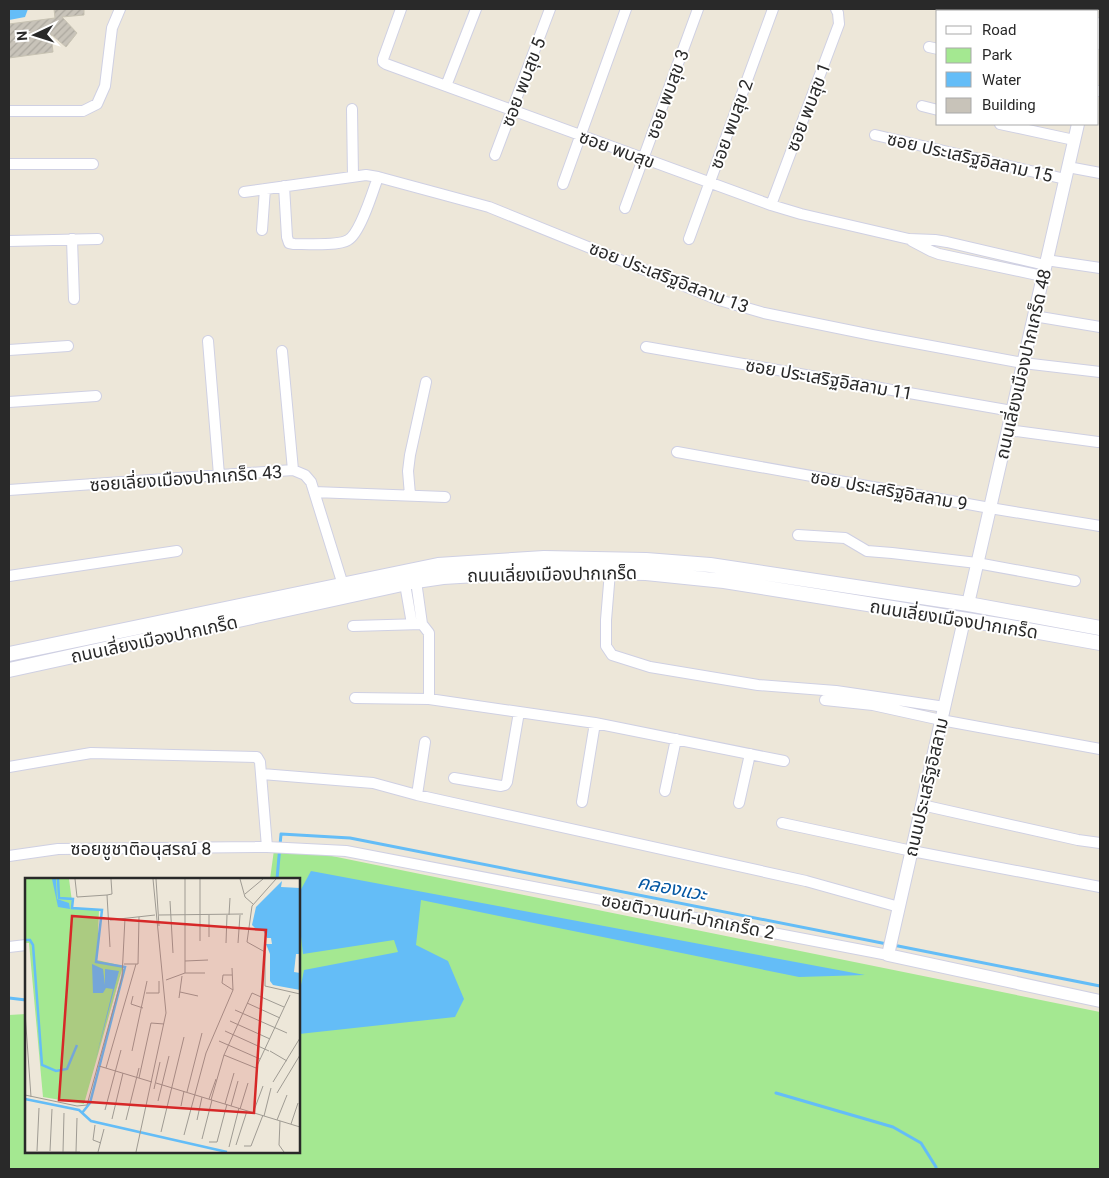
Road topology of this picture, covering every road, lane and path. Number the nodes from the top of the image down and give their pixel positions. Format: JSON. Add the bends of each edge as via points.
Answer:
{"nodes":[{"id":1,"x":120,"y":9,"type":"edge"},
{"id":2,"x":401,"y":9,"type":"edge"},
{"id":3,"x":476,"y":9,"type":"edge"},
{"id":4,"x":550,"y":9,"type":"edge"},
{"id":5,"x":626,"y":9,"type":"edge"},
{"id":6,"x":698,"y":9,"type":"edge"},
{"id":7,"x":772,"y":9,"type":"edge"},
{"id":8,"x":836,"y":9,"type":"edge"},
{"id":9,"x":446,"y":86,"type":"junction"},
{"id":10,"x":922,"y":106,"type":"dead end"},
{"id":11,"x":352,"y":109,"type":"dead end"},
{"id":12,"x":512,"y":110,"type":"junction"},
{"id":13,"x":936,"y":110,"type":"edge"},
{"id":14,"x":9,"y":111,"type":"edge"},
{"id":15,"x":1005,"y":125,"type":"edge"},
{"id":16,"x":1078,"y":125,"type":"edge"},
{"id":17,"x":580,"y":135,"type":"junction"},
{"id":18,"x":875,"y":135,"type":"dead end"},
{"id":19,"x":1074,"y":140,"type":"junction"},
{"id":20,"x":495,"y":155,"type":"dead end"},
{"id":21,"x":644,"y":159,"type":"junction"},
{"id":22,"x":9,"y":164,"type":"edge"},
{"id":23,"x":93,"y":164,"type":"dead end"},
{"id":24,"x":1100,"y":172,"type":"edge"},
{"id":25,"x":1066,"y":173,"type":"junction"},
{"id":26,"x":353,"y":177,"type":"junction"},
{"id":27,"x":378,"y":177,"type":"junction"},
{"id":28,"x":562,"y":184,"type":"dead end"},
{"id":29,"x":710,"y":184,"type":"junction"},
{"id":30,"x":284,"y":186,"type":"junction"},
{"id":31,"x":265,"y":189,"type":"junction"},
{"id":32,"x":244,"y":192,"type":"dead end"},
{"id":33,"x":771,"y":205,"type":"junction"},
{"id":34,"x":625,"y":208,"type":"dead end"},
{"id":35,"x":262,"y":230,"type":"dead end"},
{"id":36,"x":98,"y":239,"type":"dead end"},
{"id":37,"x":689,"y":239,"type":"dead end"},
{"id":38,"x":72,"y":240,"type":"junction"},
{"id":39,"x":9,"y":241,"type":"edge"},
{"id":40,"x":1045,"y":267,"type":"junction"},
{"id":41,"x":1100,"y":268,"type":"edge"},
{"id":42,"x":74,"y":299,"type":"dead end"},
{"id":43,"x":1034,"y":316,"type":"junction"},
{"id":44,"x":1100,"y":327,"type":"edge"},
{"id":45,"x":208,"y":341,"type":"dead end"},
{"id":46,"x":68,"y":346,"type":"dead end"},
{"id":47,"x":646,"y":347,"type":"dead end"},
{"id":48,"x":9,"y":350,"type":"edge"},
{"id":49,"x":282,"y":351,"type":"dead end"},
{"id":50,"x":1023,"y":363,"type":"junction"},
{"id":51,"x":1100,"y":372,"type":"edge"},
{"id":52,"x":426,"y":382,"type":"dead end"},
{"id":53,"x":96,"y":396,"type":"dead end"},
{"id":54,"x":9,"y":402,"type":"edge"},
{"id":55,"x":1012,"y":411,"type":"junction"},
{"id":56,"x":1008,"y":430,"type":"junction"},
{"id":57,"x":1098,"y":442,"type":"dead end"},
{"id":58,"x":677,"y":452,"type":"dead end"},
{"id":59,"x":293,"y":470,"type":"junction"},
{"id":60,"x":219,"y":475,"type":"junction"},
{"id":61,"x":9,"y":490,"type":"edge"},
{"id":62,"x":314,"y":492,"type":"junction"},
{"id":63,"x":410,"y":495,"type":"junction"},
{"id":64,"x":445,"y":496,"type":"dead end"},
{"id":65,"x":990,"y":508,"type":"junction"},
{"id":66,"x":1100,"y":526,"type":"edge"},
{"id":67,"x":798,"y":535,"type":"dead end"},
{"id":68,"x":177,"y":551,"type":"dead end"},
{"id":69,"x":977,"y":563,"type":"junction"},
{"id":70,"x":610,"y":572,"type":"junction"},
{"id":71,"x":9,"y":576,"type":"edge"},
{"id":72,"x":1075,"y":581,"type":"dead end"},
{"id":73,"x":411,"y":583,"type":"junction"},
{"id":74,"x":343,"y":585,"type":"junction"},
{"id":75,"x":968,"y":604,"type":"junction"},
{"id":76,"x":964,"y":620,"type":"junction"},
{"id":77,"x":417,"y":624,"type":"junction"},
{"id":78,"x":353,"y":626,"type":"dead end"},
{"id":79,"x":1100,"y":628,"type":"edge"},
{"id":80,"x":1100,"y":643,"type":"edge"},
{"id":81,"x":9,"y":654,"type":"edge"},
{"id":82,"x":9,"y":670,"type":"edge"},
{"id":83,"x":355,"y":698,"type":"dead end"},
{"id":84,"x":429,"y":699,"type":"junction"},
{"id":85,"x":824,"y":700,"type":"dead end"},
{"id":86,"x":944,"y":707,"type":"junction"},
{"id":87,"x":519,"y":712,"type":"junction"},
{"id":88,"x":942,"y":720,"type":"junction"},
{"id":89,"x":595,"y":723,"type":"junction"},
{"id":90,"x":676,"y":739,"type":"junction"},
{"id":91,"x":425,"y":742,"type":"dead end"},
{"id":92,"x":1100,"y":749,"type":"edge"},
{"id":93,"x":750,"y":754,"type":"junction"},
{"id":94,"x":784,"y":761,"type":"dead end"},
{"id":95,"x":9,"y":767,"type":"edge"},
{"id":96,"x":262,"y":774,"type":"junction"},
{"id":97,"x":454,"y":778,"type":"dead end"},
{"id":98,"x":665,"y":791,"type":"dead end"},
{"id":99,"x":417,"y":796,"type":"junction"},
{"id":100,"x":582,"y":802,"type":"dead end"},
{"id":101,"x":739,"y":803,"type":"dead end"},
{"id":102,"x":922,"y":805,"type":"junction"},
{"id":103,"x":782,"y":824,"type":"dead end"},
{"id":104,"x":1100,"y":842,"type":"edge"},
{"id":105,"x":276,"y":847,"type":"junction"},
{"id":106,"x":912,"y":851,"type":"junction"},
{"id":107,"x":9,"y":856,"type":"edge"},
{"id":108,"x":1100,"y":887,"type":"edge"},
{"id":109,"x":899,"y":907,"type":"junction"},
{"id":110,"x":25,"y":944,"type":"edge"},
{"id":111,"x":9,"y":947,"type":"edge"},
{"id":112,"x":890,"y":948,"type":"junction"},
{"id":113,"x":1100,"y":1001,"type":"edge"}],
"edges":[{"from":1,"to":14,"type":"street","via":[[112,28],[105,86],[98,104],[83,111]]},
{"from":2,"to":9,"type":"street","name":"ซอย พบสุข","via":[[383,62]]},
{"from":3,"to":9,"type":"street"},
{"from":4,"to":12,"type":"street","name":"ซอย พบสุข 5"},
{"from":5,"to":17,"type":"street"},
{"from":6,"to":21,"type":"street","name":"ซอย พบสุข 3"},
{"from":7,"to":29,"type":"street","name":"ซอย พบสุข 2"},
{"from":8,"to":33,"type":"street","name":"ซอย พบสุข 1","via":[[839,24]]},
{"from":9,"to":12,"type":"street","name":"ซอย พบสุข"},
{"from":10,"to":13,"type":"street"},
{"from":11,"to":26,"type":"street"},
{"from":12,"to":17,"type":"street","name":"ซอย พบสุข"},
{"from":12,"to":20,"type":"street","name":"ซอย พบสุข 5"},
{"from":15,"to":19,"type":"street"},
{"from":16,"to":19,"type":"street","name":"ถนนเลี่ยงเมืองปากเกร็ด 48"},
{"from":17,"to":21,"type":"street","name":"ซอย พบสุข"},
{"from":17,"to":28,"type":"street"},
{"from":18,"to":25,"type":"street","name":"ซอย ประเสริฐอิสลาม 15"},
{"from":19,"to":25,"type":"street","name":"ถนนเลี่ยงเมืองปากเกร็ด 48"},
{"from":21,"to":29,"type":"street","name":"ซอย พบสุข"},
{"from":21,"to":34,"type":"street","name":"ซอย พบสุข 3"},
{"from":22,"to":23,"type":"street"},
{"from":24,"to":25,"type":"street","name":"ซอย ประเสริฐอิสลาม 15"},
{"from":25,"to":40,"type":"street","name":"ถนนเลี่ยงเมืองปากเกร็ด 48"},
{"from":26,"to":27,"type":"street","name":"ซอย ประเสริฐอิสลาม 13"},
{"from":26,"to":30,"type":"street","name":"ซอย ประเสริฐอิสลาม 13"},
{"from":27,"to":30,"type":"street","via":[[354,237],[347,242],[289,243]]},
{"from":27,"to":50,"type":"street","name":"ซอย ประเสริฐอิสลาม 13","via":[[489,207],[719,300],[764,314]]},
{"from":29,"to":33,"type":"street","name":"ซอย พบสุข"},
{"from":29,"to":37,"type":"street","name":"ซอย พบสุข 2"},
{"from":30,"to":31,"type":"street","name":"ซอย ประเสริฐอิสลาม 13"},
{"from":31,"to":32,"type":"street","name":"ซอย ประเสริฐอิสลาม 13"},
{"from":31,"to":35,"type":"street"},
{"from":33,"to":40,"type":"street","name":"ซอย พบสุข","via":[[909,239],[939,254]]},
{"from":36,"to":38,"type":"street"},
{"from":38,"to":39,"type":"street"},
{"from":38,"to":42,"type":"street"},
{"from":40,"to":41,"type":"street","name":"ซอย พบสุข"},
{"from":40,"to":43,"type":"street","name":"ถนนเลี่ยงเมืองปากเกร็ด 48"},
{"from":43,"to":44,"type":"street"},
{"from":43,"to":50,"type":"street","name":"ถนนเลี่ยงเมืองปากเกร็ด 48"},
{"from":45,"to":60,"type":"street"},
{"from":46,"to":48,"type":"street"},
{"from":47,"to":55,"type":"street","name":"ซอย ประเสริฐอิสลาม 11"},
{"from":49,"to":59,"type":"street"},
{"from":50,"to":51,"type":"street","name":"ซอย ประเสริฐอิสลาม 13"},
{"from":50,"to":55,"type":"street","name":"ถนนเลี่ยงเมืองปากเกร็ด 48"},
{"from":52,"to":63,"type":"street","via":[[410,455]]},
{"from":53,"to":54,"type":"street"},
{"from":55,"to":56,"type":"street","name":"ถนนเลี่ยงเมืองปากเกร็ด 48"},
{"from":56,"to":57,"type":"street"},
{"from":56,"to":65,"type":"street","name":"ถนนเลี่ยงเมืองปากเกร็ด 48"},
{"from":58,"to":65,"type":"street","name":"ซอย ประเสริฐอิสลาม 9"},
{"from":59,"to":60,"type":"street","name":"ซอยเลี่ยงเมืองปากเกร็ด 43"},
{"from":59,"to":62,"type":"street","name":"ซอยเลี่ยงเมืองปากเกร็ด 43","via":[[308,477]]},
{"from":60,"to":61,"type":"street","name":"ซอยเลี่ยงเมืองปากเกร็ด 43"},
{"from":62,"to":63,"type":"street"},
{"from":62,"to":74,"type":"street","name":"ซอยเลี่ยงเมืองปากเกร็ด 43"},
{"from":63,"to":64,"type":"street"},
{"from":65,"to":66,"type":"street","name":"ซอย ประเสริฐอิสลาม 9"},
{"from":65,"to":69,"type":"street","name":"ถนนเลี่ยงเมืองปากเกร็ด 48"},
{"from":67,"to":69,"type":"street","via":[[845,538],[867,551]]},
{"from":68,"to":71,"type":"street"},
{"from":69,"to":72,"type":"street"},
{"from":69,"to":75,"type":"street","name":"ถนนเลี่ยงเมืองปากเกร็ด 48"},
{"from":70,"to":73,"type":"main road","name":"ถนนเลี่ยงเมืองปากเกร็ด","via":[[544,571],[443,577]]},
{"from":70,"to":76,"type":"main road","name":"ถนนเลี่ยงเมืองปากเกร็ด","via":[[724,582]]},
{"from":70,"to":86,"type":"street","via":[[606,646],[612,655],[650,667],[758,685],[836,691]]},
{"from":73,"to":77,"type":"street"},
{"from":73,"to":82,"type":"main road","name":"ถนนเลี่ยงเมืองปากเกร็ด"},
{"from":74,"to":75,"type":"main road","name":"ถนนเลี่ยงเมืองปากเกร็ด","via":[[438,565],[544,558],[646,560],[710,565]]},
{"from":74,"to":81,"type":"main road","name":"ถนนเลี่ยงเมืองปากเกร็ด"},
{"from":75,"to":76,"type":"main road"},
{"from":75,"to":79,"type":"main road","name":"ถนนเลี่ยงเมืองปากเกร็ด"},
{"from":76,"to":80,"type":"main road","name":"ถนนเลี่ยงเมืองปากเกร็ด"},
{"from":76,"to":86,"type":"street","name":"ถนนประเสริฐอิสลาม"},
{"from":77,"to":78,"type":"street"},
{"from":77,"to":84,"type":"street","via":[[429,633]]},
{"from":83,"to":84,"type":"street"},
{"from":84,"to":87,"type":"street"},
{"from":85,"to":88,"type":"street","via":[[874,705]]},
{"from":86,"to":88,"type":"street","name":"ถนนประเสริฐอิสลาม"},
{"from":87,"to":89,"type":"street"},
{"from":87,"to":97,"type":"street","via":[[505,785]]},
{"from":88,"to":92,"type":"street"},
{"from":88,"to":102,"type":"street","name":"ถนนประเสริฐอิสลาม"},
{"from":89,"to":90,"type":"street"},
{"from":89,"to":100,"type":"street"},
{"from":90,"to":93,"type":"street"},
{"from":90,"to":98,"type":"street"},
{"from":91,"to":99,"type":"street"},
{"from":93,"to":94,"type":"street"},
{"from":93,"to":101,"type":"street"},
{"from":95,"to":96,"type":"street","via":[[91,754],[257,757]]},
{"from":96,"to":99,"type":"street","via":[[373,784]]},
{"from":96,"to":105,"type":"street"},
{"from":99,"to":109,"type":"street","via":[[806,881]]},
{"from":102,"to":104,"type":"street","via":[[1078,840]]},
{"from":102,"to":106,"type":"street","name":"ถนนประเสริฐอิสลาม"},
{"from":103,"to":106,"type":"street"},
{"from":105,"to":107,"type":"street","name":"ซอยชูชาติอนุสรณ์ 8","via":[[58,848]]},
{"from":105,"to":112,"type":"street","name":"ซอยติวานนท์-ปากเกร็ด 2","via":[[346,851]]},
{"from":106,"to":108,"type":"street"},
{"from":106,"to":109,"type":"street","name":"ถนนประเสริฐอิสลาม"},
{"from":109,"to":112,"type":"street","name":"ถนนประเสริฐอิสลาม"},
{"from":110,"to":111,"type":"street"},
{"from":112,"to":113,"type":"street","name":"ซอยติวานนท์-ปากเกร็ด 2"}]}
